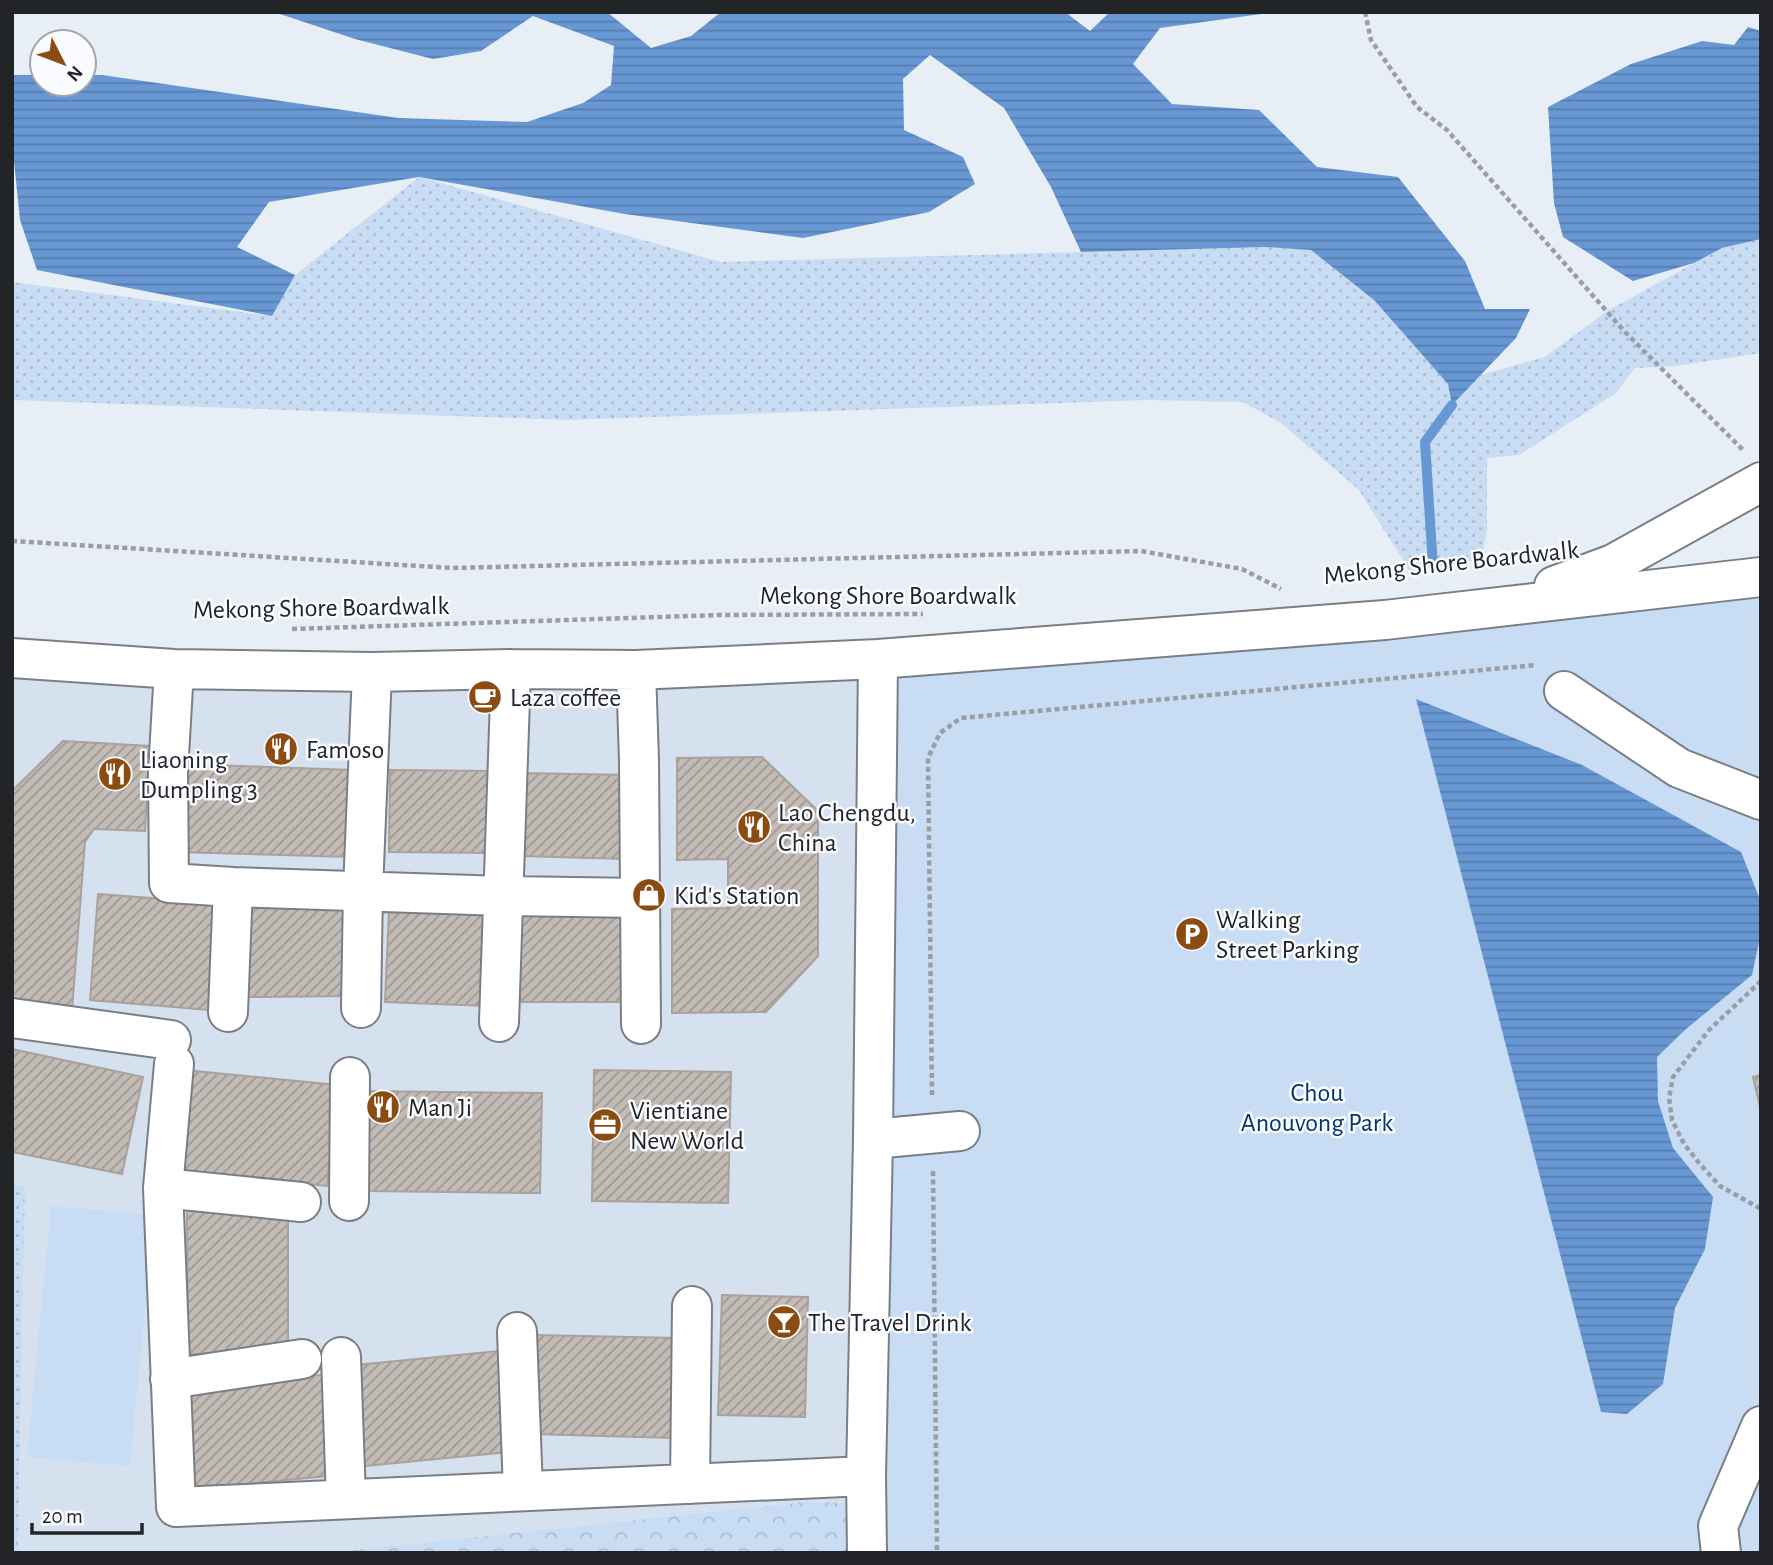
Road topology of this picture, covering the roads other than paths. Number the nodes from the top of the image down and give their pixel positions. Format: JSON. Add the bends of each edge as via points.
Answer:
{"nodes":[{"id":1,"x":1756,"y":470,"type":"edge"},
{"id":2,"x":1761,"y":577,"type":"edge"},
{"id":3,"x":1495,"y":608,"type":"junction"},
{"id":4,"x":12,"y":658,"type":"edge"},
{"id":5,"x":878,"y":659,"type":"junction"},
{"id":6,"x":174,"y":669,"type":"junction"},
{"id":7,"x":511,"y":669,"type":"junction"},
{"id":8,"x":636,"y":670,"type":"junction"},
{"id":9,"x":372,"y":672,"type":"junction"},
{"id":10,"x":1564,"y":691,"type":"road end"},
{"id":11,"x":1761,"y":800,"type":"edge"},
{"id":12,"x":233,"y":887,"type":"junction"},
{"id":13,"x":363,"y":891,"type":"junction"},
{"id":14,"x":504,"y":895,"type":"junction"},
{"id":15,"x":640,"y":898,"type":"junction"},
{"id":16,"x":361,"y":1008,"type":"dead end"},
{"id":17,"x":228,"y":1012,"type":"dead end"},
{"id":18,"x":12,"y":1018,"type":"edge"},
{"id":19,"x":499,"y":1022,"type":"dead end"},
{"id":20,"x":641,"y":1024,"type":"dead end"},
{"id":21,"x":350,"y":1077,"type":"dead end"},
{"id":22,"x":946,"y":1132,"type":"road end"},
{"id":23,"x":873,"y":1139,"type":"junction"},
{"id":24,"x":163,"y":1188,"type":"junction"},
{"id":25,"x":349,"y":1201,"type":"dead end"},
{"id":26,"x":301,"y":1202,"type":"dead end"},
{"id":27,"x":692,"y":1306,"type":"dead end"},
{"id":28,"x":517,"y":1332,"type":"dead end"},
{"id":29,"x":341,"y":1357,"type":"dead end"},
{"id":30,"x":302,"y":1359,"type":"dead end"},
{"id":31,"x":170,"y":1379,"type":"junction"},
{"id":32,"x":1761,"y":1426,"type":"edge"},
{"id":33,"x":866,"y":1476,"type":"junction"},
{"id":34,"x":690,"y":1484,"type":"junction"},
{"id":35,"x":523,"y":1491,"type":"junction"},
{"id":36,"x":346,"y":1499,"type":"junction"},
{"id":37,"x":867,"y":1553,"type":"edge"},
{"id":38,"x":1721,"y":1553,"type":"edge"}],
"edges":[{"from":1,"to":3,"type":"street","via":[[1613,564]]},
{"from":2,"to":3,"type":"street"},
{"from":3,"to":5,"type":"street"},
{"from":4,"to":6,"type":"street"},
{"from":5,"to":8,"type":"street"},
{"from":5,"to":23,"type":"street"},
{"from":6,"to":9,"type":"street"},
{"from":6,"to":12,"type":"street","via":[[168,773],[169,883]]},
{"from":7,"to":8,"type":"street"},
{"from":7,"to":9,"type":"street"},
{"from":7,"to":14,"type":"street"},
{"from":8,"to":15,"type":"street"},
{"from":9,"to":13,"type":"street"},
{"from":10,"to":11,"type":"street","via":[[1679,768]]},
{"from":12,"to":13,"type":"street"},
{"from":12,"to":17,"type":"street"},
{"from":13,"to":14,"type":"street"},
{"from":13,"to":16,"type":"street"},
{"from":14,"to":15,"type":"street"},
{"from":14,"to":19,"type":"street"},
{"from":15,"to":20,"type":"street"},
{"from":18,"to":24,"type":"street","via":[[172,1052]]},
{"from":21,"to":25,"type":"street"},
{"from":22,"to":23,"type":"street"},
{"from":23,"to":33,"type":"street"},
{"from":24,"to":26,"type":"street"},
{"from":24,"to":31,"type":"street"},
{"from":27,"to":34,"type":"street"},
{"from":28,"to":35,"type":"street"},
{"from":29,"to":36,"type":"street"},
{"from":30,"to":31,"type":"street"},
{"from":31,"to":36,"type":"street","via":[[176,1507]]},
{"from":32,"to":38,"type":"street","via":[[1718,1526]]},
{"from":33,"to":34,"type":"street"},
{"from":33,"to":37,"type":"street"},
{"from":34,"to":35,"type":"street"},
{"from":35,"to":36,"type":"street"}]}
